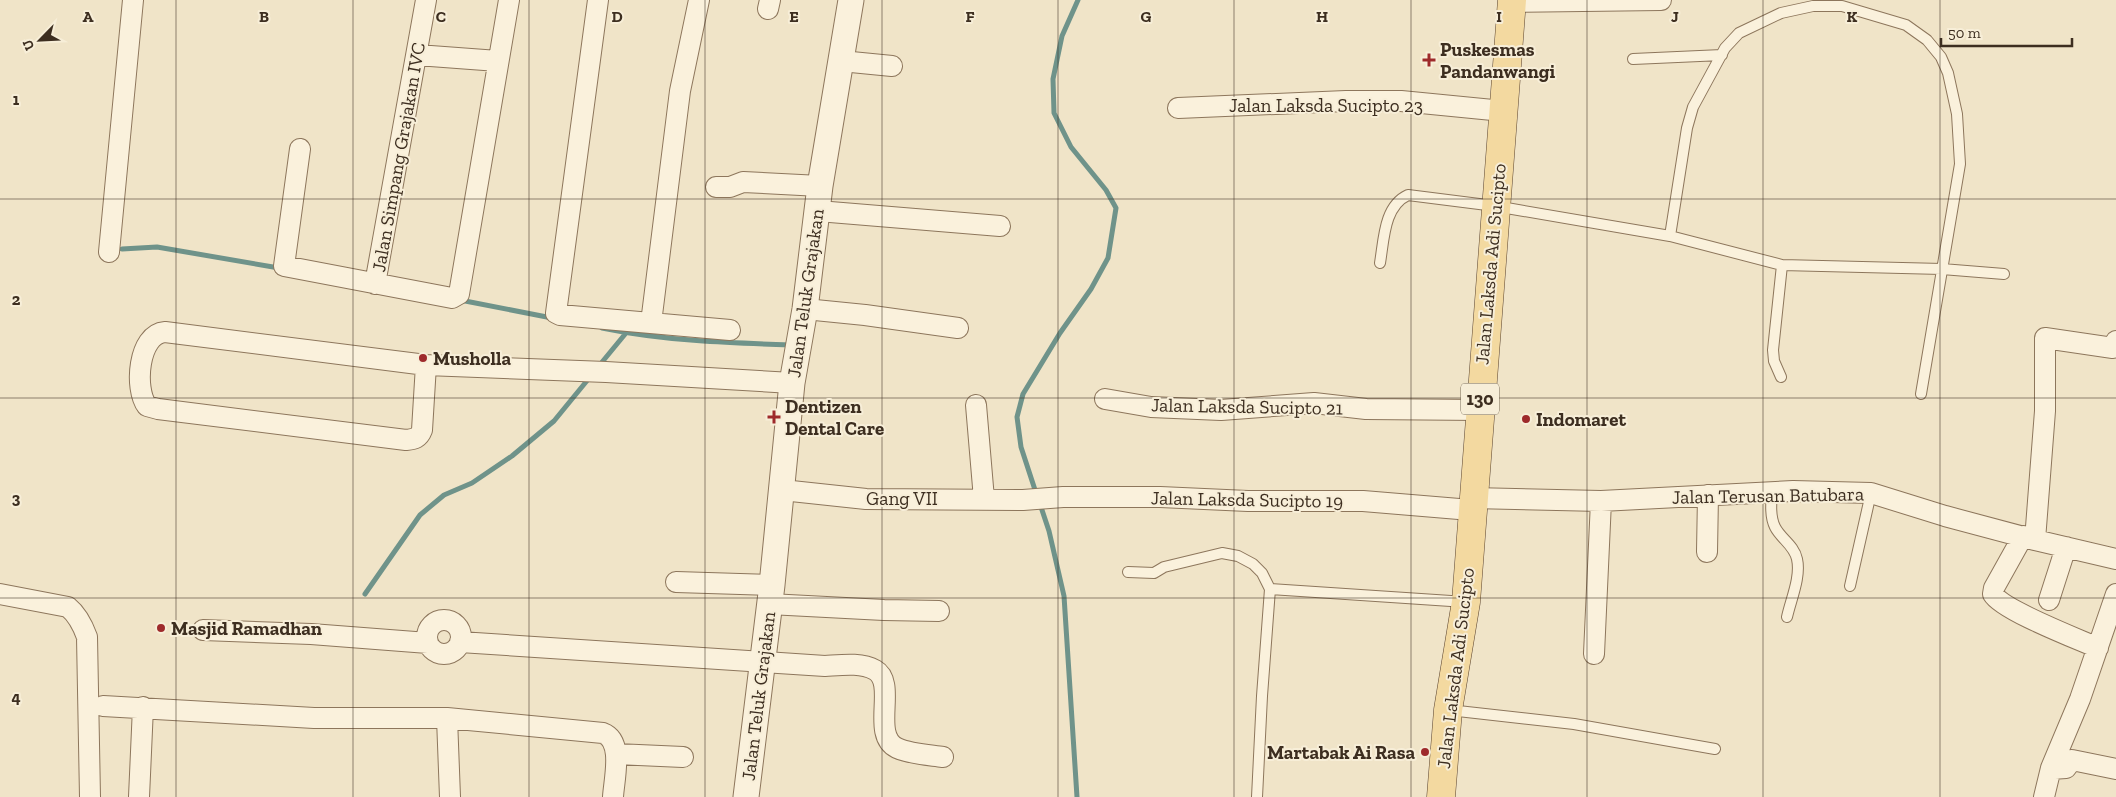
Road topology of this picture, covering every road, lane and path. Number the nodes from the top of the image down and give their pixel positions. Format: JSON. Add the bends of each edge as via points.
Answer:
{"nodes":[{"id":1,"x":133,"y":0,"type":"edge"},
{"id":2,"x":426,"y":0,"type":"edge"},
{"id":3,"x":509,"y":0,"type":"edge"},
{"id":4,"x":598,"y":0,"type":"edge"},
{"id":5,"x":699,"y":0,"type":"edge"},
{"id":6,"x":851,"y":0,"type":"edge"},
{"id":7,"x":1661,"y":0,"type":"edge"},
{"id":8,"x":1512,"y":1,"type":"edge"},
{"id":9,"x":1843,"y":3,"type":"edge"},
{"id":10,"x":417,"y":55,"type":"junction"},
{"id":11,"x":1722,"y":55,"type":"junction"},
{"id":12,"x":1633,"y":59,"type":"dead end"},
{"id":13,"x":498,"y":61,"type":"junction"},
{"id":14,"x":841,"y":61,"type":"junction"},
{"id":15,"x":892,"y":66,"type":"dead end"},
{"id":16,"x":1178,"y":108,"type":"dead end"},
{"id":17,"x":1503,"y":111,"type":"junction"},
{"id":18,"x":300,"y":149,"type":"dead end"},
{"id":19,"x":820,"y":186,"type":"junction"},
{"id":20,"x":716,"y":187,"type":"dead end"},
{"id":21,"x":1495,"y":206,"type":"junction"},
{"id":22,"x":818,"y":211,"type":"junction"},
{"id":23,"x":1000,"y":226,"type":"dead end"},
{"id":24,"x":1670,"y":236,"type":"junction"},
{"id":25,"x":109,"y":252,"type":"dead end"},
{"id":26,"x":1380,"y":262,"type":"dead end"},
{"id":27,"x":1782,"y":266,"type":"junction"},
{"id":28,"x":1942,"y":269,"type":"junction"},
{"id":29,"x":2004,"y":274,"type":"dead end"},
{"id":30,"x":375,"y":284,"type":"junction"},
{"id":31,"x":805,"y":309,"type":"junction"},
{"id":32,"x":651,"y":323,"type":"junction"},
{"id":33,"x":958,"y":328,"type":"dead end"},
{"id":34,"x":730,"y":330,"type":"dead end"},
{"id":35,"x":2116,"y":341,"type":"edge"},
{"id":36,"x":426,"y":365,"type":"junction"},
{"id":37,"x":1781,"y":377,"type":"dead end"},
{"id":38,"x":792,"y":383,"type":"junction"},
{"id":39,"x":1921,"y":394,"type":"dead end"},
{"id":40,"x":1105,"y":399,"type":"dead end"},
{"id":41,"x":976,"y":405,"type":"dead end"},
{"id":42,"x":1479,"y":410,"type":"junction"},
{"id":43,"x":782,"y":490,"type":"junction"},
{"id":44,"x":1772,"y":492,"type":"junction"},
{"id":45,"x":1871,"y":493,"type":"junction"},
{"id":46,"x":1708,"y":494,"type":"junction"},
{"id":47,"x":984,"y":498,"type":"junction"},
{"id":48,"x":1023,"y":500,"type":"joint"},
{"id":49,"x":1601,"y":501,"type":"junction"},
{"id":50,"x":1472,"y":504,"type":"junction"},
{"id":51,"x":2029,"y":538,"type":"junction"},
{"id":52,"x":2066,"y":547,"type":"junction"},
{"id":53,"x":1707,"y":552,"type":"dead end"},
{"id":54,"x":2116,"y":558,"type":"edge"},
{"id":55,"x":1128,"y":572,"type":"dead end"},
{"id":56,"x":676,"y":582,"type":"dead end"},
{"id":57,"x":1850,"y":586,"type":"dead end"},
{"id":58,"x":1270,"y":589,"type":"junction"},
{"id":59,"x":0,"y":594,"type":"edge"},
{"id":60,"x":770,"y":594,"type":"junction"},
{"id":61,"x":2116,"y":594,"type":"edge"},
{"id":62,"x":2049,"y":600,"type":"dead end"},
{"id":63,"x":1466,"y":602,"type":"junction"},
{"id":64,"x":939,"y":611,"type":"dead end"},
{"id":65,"x":1787,"y":617,"type":"dead end"},
{"id":66,"x":203,"y":630,"type":"dead end"},
{"id":67,"x":2098,"y":648,"type":"junction"},
{"id":68,"x":1594,"y":654,"type":"dead end"},
{"id":69,"x":762,"y":660,"type":"junction"},
{"id":70,"x":103,"y":706,"type":"dead end"},
{"id":71,"x":143,"y":707,"type":"junction"},
{"id":72,"x":1448,"y":710,"type":"junction"},
{"id":73,"x":447,"y":718,"type":"junction"},
{"id":74,"x":1715,"y":748,"type":"dead end"},
{"id":75,"x":616,"y":754,"type":"junction"},
{"id":76,"x":683,"y":757,"type":"dead end"},
{"id":77,"x":943,"y":757,"type":"dead end"},
{"id":78,"x":2051,"y":769,"type":"junction"},
{"id":79,"x":2116,"y":769,"type":"edge"},
{"id":80,"x":90,"y":797,"type":"edge"},
{"id":81,"x":139,"y":797,"type":"edge"},
{"id":82,"x":450,"y":797,"type":"edge"},
{"id":83,"x":613,"y":797,"type":"edge"},
{"id":84,"x":746,"y":797,"type":"edge"},
{"id":85,"x":1258,"y":797,"type":"edge"},
{"id":86,"x":1441,"y":797,"type":"edge"},
{"id":87,"x":2044,"y":797,"type":"edge"}],
"edges":[{"from":1,"to":25,"type":"street"},
{"from":2,"to":10,"type":"street","name":"Jalan Simpang Grajakan IVC"},
{"from":3,"to":13,"type":"street"},
{"from":4,"to":32,"type":"street","via":[[556,313]]},
{"from":5,"to":32,"type":"street","via":[[680,91]]},
{"from":6,"to":14,"type":"street","name":"Jalan Teluk Grajakan"},
{"from":7,"to":8,"type":"street"},
{"from":8,"to":17,"type":"main road","name":"Jalan Laksda Adi Sucipto","number":"130"},
{"from":9,"to":11,"type":"lane","via":[[1781,13],[1739,33]]},
{"from":9,"to":28,"type":"lane","via":[[1906,25],[1927,40],[1941,57],[1948,73],[1958,114],[1960,164]]},
{"from":10,"to":13,"type":"street"},
{"from":10,"to":30,"type":"street","name":"Jalan Simpang Grajakan IVC"},
{"from":11,"to":12,"type":"lane"},
{"from":11,"to":24,"type":"lane","via":[[1693,107]]},
{"from":13,"to":30,"type":"street","via":[[459,294],[452,298]]},
{"from":14,"to":15,"type":"street"},
{"from":14,"to":19,"type":"street","name":"Jalan Teluk Grajakan"},
{"from":16,"to":17,"type":"street","name":"Jalan Laksda Sucipto 23","via":[[1374,101]]},
{"from":17,"to":21,"type":"main road","name":"Jalan Laksda Adi Sucipto","number":"130"},
{"from":18,"to":30,"type":"street","via":[[284,266]]},
{"from":19,"to":20,"type":"street","via":[[743,182],[730,187]]},
{"from":19,"to":22,"type":"street","name":"Jalan Teluk Grajakan"},
{"from":21,"to":24,"type":"lane"},
{"from":21,"to":26,"type":"lane","via":[[1414,195],[1404,197],[1390,210]]},
{"from":21,"to":42,"type":"main road","name":"Jalan Laksda Adi Sucipto","number":"130"},
{"from":22,"to":23,"type":"street"},
{"from":22,"to":31,"type":"street","name":"Jalan Teluk Grajakan"},
{"from":24,"to":27,"type":"lane"},
{"from":27,"to":28,"type":"lane"},
{"from":27,"to":37,"type":"lane","via":[[1773,350]]},
{"from":28,"to":29,"type":"lane"},
{"from":28,"to":39,"type":"lane"},
{"from":31,"to":33,"type":"street"},
{"from":31,"to":38,"type":"street","name":"Jalan Teluk Grajakan"},
{"from":32,"to":34,"type":"street"},
{"from":35,"to":51,"type":"street","via":[[2113,348],[2045,338],[2045,411]]},
{"from":36,"to":36,"type":"street","via":[[158,333],[145,348],[140,393],[147,406],[175,412],[406,440],[420,436],[422,430]]},
{"from":36,"to":38,"type":"street"},
{"from":38,"to":43,"type":"street","name":"Jalan Teluk Grajakan"},
{"from":40,"to":42,"type":"street","name":"Jalan Laksda Sucipto 21","via":[[1151,407],[1221,410],[1314,403],[1366,409]]},
{"from":41,"to":47,"type":"street"},
{"from":42,"to":50,"type":"main road","name":"Jalan Laksda Adi Sucipto","number":"130"},
{"from":43,"to":47,"type":"street","name":"Gang VII","via":[[866,499]]},
{"from":43,"to":60,"type":"street","name":"Jalan Teluk Grajakan"},
{"from":44,"to":45,"type":"street","name":"Jalan Terusan Batubara"},
{"from":44,"to":46,"type":"street","name":"Jalan Terusan Batubara"},
{"from":44,"to":65,"type":"lane","via":[[1774,526],[1791,545],[1798,562]]},
{"from":45,"to":51,"type":"street","name":"Jalan Terusan Batubara"},
{"from":45,"to":57,"type":"lane"},
{"from":46,"to":49,"type":"street","name":"Jalan Terusan Batubara"},
{"from":46,"to":53,"type":"street"},
{"from":47,"to":48,"type":"street","name":"Gang VII"},
{"from":48,"to":50,"type":"street","name":"Jalan Laksda Sucipto 19","via":[[1160,497]]},
{"from":49,"to":50,"type":"street","name":"Jalan Terusan Batubara"},
{"from":49,"to":68,"type":"street"},
{"from":50,"to":63,"type":"main road","name":"Jalan Laksda Adi Sucipto","number":"130"},
{"from":51,"to":52,"type":"street","name":"Jalan Terusan Batubara"},
{"from":51,"to":67,"type":"street","via":[[1994,588],[1992,594],[1995,599]]},
{"from":52,"to":54,"type":"street","name":"Jalan Terusan Batubara"},
{"from":52,"to":62,"type":"street"},
{"from":55,"to":58,"type":"lane","via":[[1154,572],[1222,552],[1252,564],[1262,573]]},
{"from":56,"to":60,"type":"street"},
{"from":58,"to":63,"type":"lane"},
{"from":58,"to":85,"type":"lane"},
{"from":59,"to":80,"type":"street","via":[[68,608],[84,629],[87,637]]},
{"from":60,"to":64,"type":"street","via":[[884,610]]},
{"from":60,"to":69,"type":"street","name":"Jalan Teluk Grajakan"},
{"from":61,"to":67,"type":"street"},
{"from":63,"to":72,"type":"main road","name":"Jalan Laksda Adi Sucipto","number":"130"},
{"from":66,"to":69,"type":"street","via":[[428,643],[430,648],[441,654],[452,651],[460,642]]},
{"from":67,"to":78,"type":"street"},
{"from":69,"to":77,"type":"street","via":[[825,666],[855,665],[876,671],[884,681],[889,740],[898,748]]},
{"from":69,"to":84,"type":"street","name":"Jalan Teluk Grajakan"},
{"from":70,"to":71,"type":"street"},
{"from":71,"to":73,"type":"street","via":[[314,718]]},
{"from":71,"to":81,"type":"street"},
{"from":72,"to":74,"type":"lane","via":[[1574,724]]},
{"from":72,"to":86,"type":"main road","name":"Jalan Laksda Adi Sucipto","number":"130"},
{"from":73,"to":75,"type":"street","via":[[603,733],[611,738]]},
{"from":73,"to":82,"type":"street"},
{"from":75,"to":76,"type":"street"},
{"from":75,"to":83,"type":"street"},
{"from":78,"to":79,"type":"street","via":[[2066,768],[2072,760]]},
{"from":78,"to":87,"type":"street"}]}
